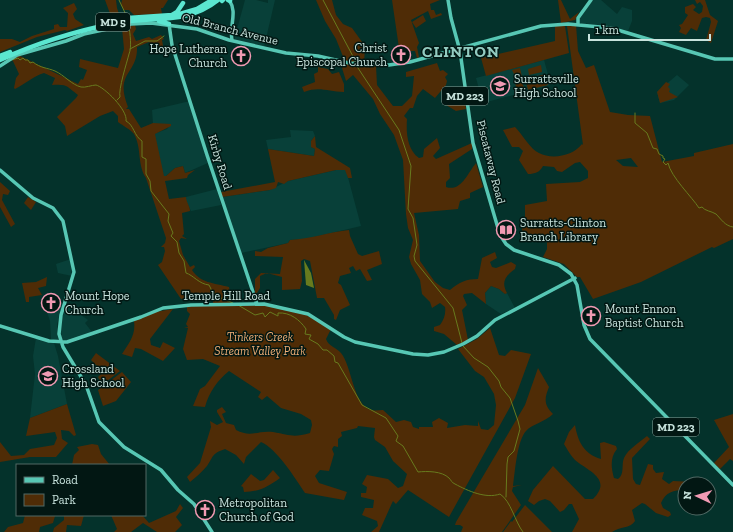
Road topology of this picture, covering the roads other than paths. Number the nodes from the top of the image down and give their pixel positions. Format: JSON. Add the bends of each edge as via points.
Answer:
{"nodes":[{"id":1,"x":213,"y":0,"type":"edge"},
{"id":2,"x":226,"y":0,"type":"edge"},
{"id":3,"x":448,"y":0,"type":"edge"},
{"id":4,"x":591,"y":0,"type":"edge"},
{"id":5,"x":185,"y":2,"type":"edge"},
{"id":6,"x":128,"y":18,"type":"junction"},
{"id":7,"x":135,"y":21,"type":"junction"},
{"id":8,"x":169,"y":24,"type":"junction"},
{"id":9,"x":578,"y":24,"type":"junction"},
{"id":10,"x":231,"y":35,"type":"junction"},
{"id":11,"x":227,"y":39,"type":"junction"},
{"id":12,"x":232,"y":40,"type":"junction"},
{"id":13,"x":459,"y":48,"type":"junction"},
{"id":14,"x":1,"y":57,"type":"edge"},
{"id":15,"x":733,"y":59,"type":"edge"},
{"id":16,"x":0,"y":66,"type":"edge"},
{"id":17,"x":0,"y":170,"type":"edge"},
{"id":18,"x":574,"y":278,"type":"junction"},
{"id":19,"x":257,"y":304,"type":"junction"},
{"id":20,"x":0,"y":326,"type":"edge"},
{"id":21,"x":61,"y":342,"type":"junction"},
{"id":22,"x":733,"y":484,"type":"edge"},
{"id":23,"x":212,"y":532,"type":"edge"}],
"edges":[{"from":1,"to":6,"type":"highway","number":"MD 5","via":[[197,10],[173,16]]},
{"from":2,"to":7,"type":"highway","number":"MD 5","via":[[194,17]]},
{"from":2,"to":10,"type":"main road","via":[[234,12]]},
{"from":3,"to":13,"type":"main road","number":"MD 223","via":[[450,18]]},
{"from":4,"to":9,"type":"main road","via":[[580,16]]},
{"from":5,"to":6,"type":"highway","via":[[172,15]]},
{"from":6,"to":14,"type":"highway","number":"MD 5","via":[[53,36]]},
{"from":7,"to":8,"type":"highway","via":[[159,21]]},
{"from":7,"to":14,"type":"highway","number":"MD 5","via":[[115,23],[55,38]]},
{"from":8,"to":11,"type":"main road","name":"Old Branch Avenue","via":[[200,29]]},
{"from":8,"to":16,"type":"main road","name":"Old Branch Avenue","via":[[131,24],[84,34],[22,53]]},
{"from":8,"to":19,"type":"main road","name":"Kirby Road","via":[[172,44]]},
{"from":9,"to":13,"type":"main road","name":"Old Branch Avenue","via":[[541,26]]},
{"from":9,"to":15,"type":"main road","name":"Old Branch Avenue","via":[[614,28],[718,59]]},
{"from":10,"to":11,"type":"main road"},
{"from":10,"to":12,"type":"main road"},
{"from":11,"to":12,"type":"main road","name":"Old Branch Avenue"},
{"from":12,"to":13,"type":"main road","name":"Old Branch Avenue","via":[[288,54],[318,56],[356,64],[400,64]]},
{"from":13,"to":18,"type":"main road","name":"Piscataway Road","number":"MD 223","via":[[474,143],[500,235],[512,249],[560,266]]},
{"from":17,"to":21,"type":"main road","via":[[31,197],[54,209],[64,223],[74,272],[59,324]]},
{"from":18,"to":19,"type":"main road","name":"Temple Hill Road","via":[[495,320],[473,339],[444,352],[428,355],[355,342],[306,313]]},
{"from":18,"to":22,"type":"main road","number":"MD 223","via":[[584,325],[590,339]]},
{"from":19,"to":21,"type":"main road","name":"Temple Hill Road","via":[[161,308],[76,340]]},
{"from":20,"to":21,"type":"main road","name":"Temple Hill Road"},
{"from":21,"to":23,"type":"main road","via":[[84,382],[102,427],[127,449],[161,470],[194,504]]}]}
